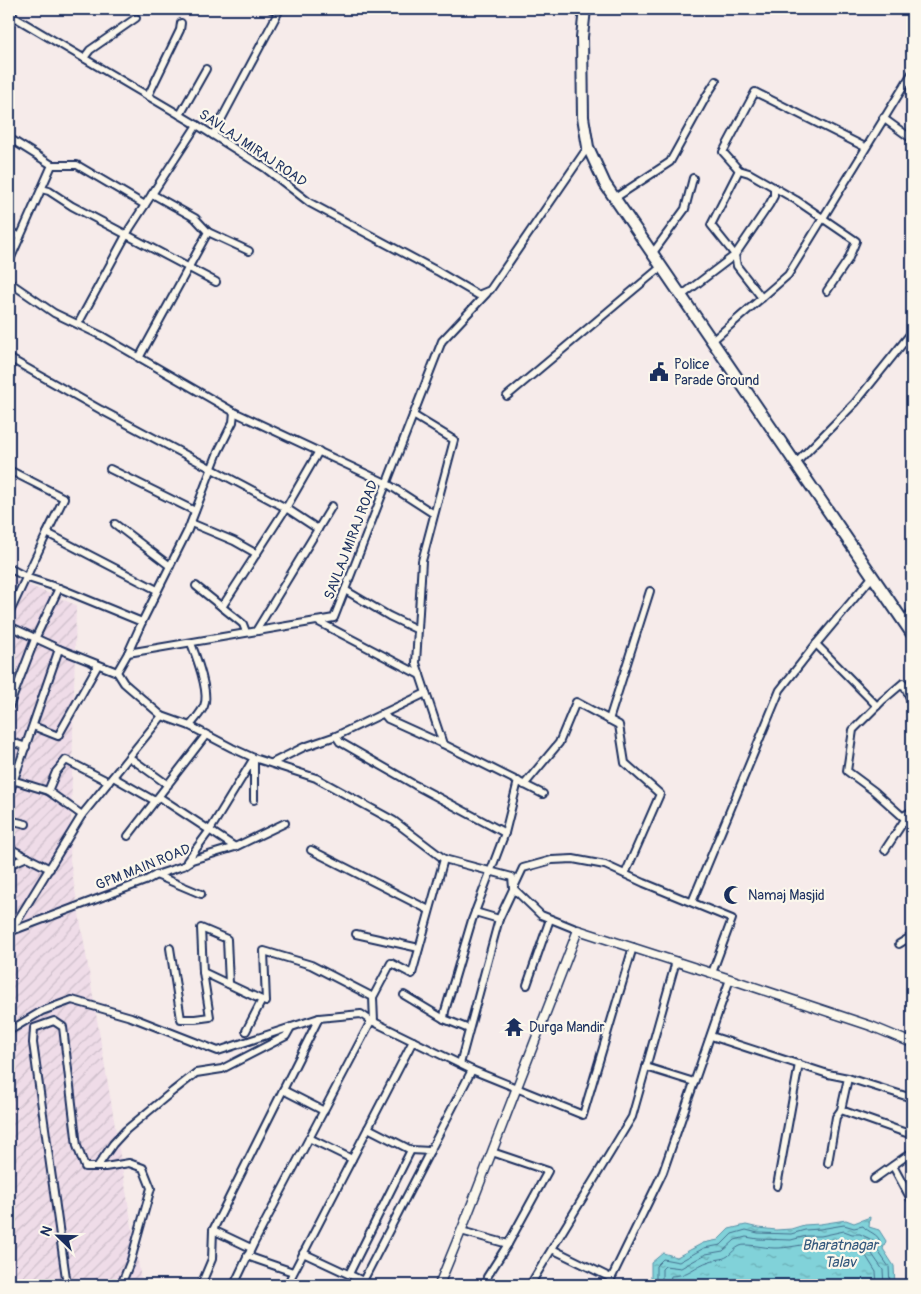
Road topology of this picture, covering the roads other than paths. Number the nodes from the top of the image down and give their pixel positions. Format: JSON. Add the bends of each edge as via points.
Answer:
{"nodes":[{"id":1,"x":271,"y":9,"type":"edge"},
{"id":2,"x":585,"y":11,"type":"edge"},
{"id":3,"x":9,"y":14,"type":"edge"},
{"id":4,"x":136,"y":18,"type":"dead end"},
{"id":5,"x":181,"y":23,"type":"dead end"},
{"id":6,"x":84,"y":58,"type":"junction"},
{"id":7,"x":206,"y":68,"type":"dead end"},
{"id":8,"x":912,"y":73,"type":"edge"},
{"id":9,"x":716,"y":81,"type":"dead end"},
{"id":10,"x":148,"y":96,"type":"junction"},
{"id":11,"x":180,"y":115,"type":"junction"},
{"id":12,"x":883,"y":118,"type":"junction"},
{"id":13,"x":197,"y":125,"type":"junction"},
{"id":14,"x":213,"y":135,"type":"junction"},
{"id":15,"x":9,"y":138,"type":"edge"},
{"id":16,"x":912,"y":139,"type":"edge"},
{"id":17,"x":866,"y":147,"type":"junction"},
{"id":18,"x":588,"y":148,"type":"junction"},
{"id":19,"x":52,"y":165,"type":"junction"},
{"id":20,"x":739,"y":170,"type":"junction"},
{"id":21,"x":693,"y":178,"type":"dead end"},
{"id":22,"x":774,"y":188,"type":"junction"},
{"id":23,"x":42,"y":189,"type":"junction"},
{"id":24,"x":152,"y":194,"type":"junction"},
{"id":25,"x":615,"y":198,"type":"junction"},
{"id":26,"x":145,"y":205,"type":"junction"},
{"id":27,"x":823,"y":218,"type":"junction"},
{"id":28,"x":9,"y":231,"type":"edge"},
{"id":29,"x":208,"y":232,"type":"junction"},
{"id":30,"x":126,"y":234,"type":"junction"},
{"id":31,"x":20,"y":237,"type":"junction"},
{"id":32,"x":249,"y":251,"type":"dead end"},
{"id":33,"x":652,"y":254,"type":"junction"},
{"id":34,"x":735,"y":255,"type":"junction"},
{"id":35,"x":9,"y":262,"type":"edge"},
{"id":36,"x":661,"y":267,"type":"junction"},
{"id":37,"x":189,"y":268,"type":"junction"},
{"id":38,"x":9,"y":282,"type":"edge"},
{"id":39,"x":216,"y":282,"type":"dead end"},
{"id":40,"x":490,"y":290,"type":"junction"},
{"id":41,"x":827,"y":291,"type":"dead end"},
{"id":42,"x":681,"y":296,"type":"junction"},
{"id":43,"x":762,"y":298,"type":"junction"},
{"id":44,"x":78,"y":324,"type":"junction"},
{"id":45,"x":912,"y":332,"type":"edge"},
{"id":46,"x":712,"y":341,"type":"junction"},
{"id":47,"x":9,"y":358,"type":"edge"},
{"id":48,"x":139,"y":358,"type":"junction"},
{"id":49,"x":507,"y":396,"type":"dead end"},
{"id":50,"x":234,"y":412,"type":"junction"},
{"id":51,"x":413,"y":416,"type":"junction"},
{"id":52,"x":319,"y":452,"type":"junction"},
{"id":53,"x":796,"y":464,"type":"junction"},
{"id":54,"x":110,"y":468,"type":"dead end"},
{"id":55,"x":211,"y":469,"type":"junction"},
{"id":56,"x":9,"y":470,"type":"edge"},
{"id":57,"x":386,"y":483,"type":"junction"},
{"id":58,"x":332,"y":506,"type":"dead end"},
{"id":59,"x":286,"y":508,"type":"junction"},
{"id":60,"x":195,"y":511,"type":"junction"},
{"id":61,"x":434,"y":514,"type":"junction"},
{"id":62,"x":191,"y":522,"type":"junction"},
{"id":63,"x":115,"y":524,"type":"dead end"},
{"id":64,"x":318,"y":528,"type":"junction"},
{"id":65,"x":47,"y":533,"type":"junction"},
{"id":66,"x":257,"y":554,"type":"junction"},
{"id":67,"x":170,"y":566,"type":"junction"},
{"id":68,"x":9,"y":568,"type":"edge"},
{"id":69,"x":873,"y":576,"type":"junction"},
{"id":70,"x":28,"y":578,"type":"junction"},
{"id":71,"x":196,"y":586,"type":"dead end"},
{"id":72,"x":59,"y":588,"type":"junction"},
{"id":73,"x":158,"y":590,"type":"junction"},
{"id":74,"x":345,"y":590,"type":"junction"},
{"id":75,"x":650,"y":591,"type":"dead end"},
{"id":76,"x":222,"y":607,"type":"junction"},
{"id":77,"x":912,"y":611,"type":"edge"},
{"id":78,"x":9,"y":614,"type":"edge"},
{"id":79,"x":317,"y":621,"type":"junction"},
{"id":80,"x":904,"y":621,"type":"junction"},
{"id":81,"x":142,"y":622,"type":"junction"},
{"id":82,"x":9,"y":626,"type":"edge"},
{"id":83,"x":418,"y":630,"type":"junction"},
{"id":84,"x":256,"y":631,"type":"junction"},
{"id":85,"x":246,"y":632,"type":"junction"},
{"id":86,"x":912,"y":634,"type":"edge"},
{"id":87,"x":35,"y":639,"type":"junction"},
{"id":88,"x":191,"y":643,"type":"junction"},
{"id":89,"x":816,"y":644,"type":"junction"},
{"id":90,"x":59,"y":649,"type":"junction"},
{"id":91,"x":128,"y":653,"type":"junction"},
{"id":92,"x":98,"y":665,"type":"junction"},
{"id":93,"x":117,"y":672,"type":"junction"},
{"id":94,"x":420,"y":675,"type":"junction"},
{"id":95,"x":426,"y":693,"type":"junction"},
{"id":96,"x":912,"y":702,"type":"edge"},
{"id":97,"x":877,"y":706,"type":"junction"},
{"id":98,"x":9,"y":707,"type":"edge"},
{"id":99,"x":383,"y":713,"type":"junction"},
{"id":100,"x":162,"y":716,"type":"junction"},
{"id":101,"x":609,"y":720,"type":"junction"},
{"id":102,"x":32,"y":726,"type":"junction"},
{"id":103,"x":190,"y":726,"type":"junction"},
{"id":104,"x":206,"y":734,"type":"junction"},
{"id":105,"x":336,"y":736,"type":"junction"},
{"id":106,"x":9,"y":741,"type":"edge"},
{"id":107,"x":443,"y":744,"type":"junction"},
{"id":108,"x":26,"y":746,"type":"junction"},
{"id":109,"x":129,"y":757,"type":"junction"},
{"id":110,"x":254,"y":758,"type":"junction"},
{"id":111,"x":272,"y":763,"type":"junction"},
{"id":112,"x":11,"y":780,"type":"edge"},
{"id":113,"x":111,"y":780,"type":"junction"},
{"id":114,"x":521,"y":783,"type":"junction"},
{"id":115,"x":168,"y":785,"type":"junction"},
{"id":116,"x":48,"y":791,"type":"junction"},
{"id":117,"x":9,"y":794,"type":"edge"},
{"id":118,"x":543,"y":794,"type":"dead end"},
{"id":119,"x":157,"y":799,"type":"junction"},
{"id":120,"x":254,"y":800,"type":"dead end"},
{"id":121,"x":912,"y":811,"type":"edge"},
{"id":122,"x":82,"y":815,"type":"junction"},
{"id":123,"x":905,"y":817,"type":"junction"},
{"id":124,"x":9,"y":820,"type":"edge"},
{"id":125,"x":285,"y":823,"type":"dead end"},
{"id":126,"x":26,"y":824,"type":"dead end"},
{"id":127,"x":912,"y":825,"type":"edge"},
{"id":128,"x":210,"y":830,"type":"junction"},
{"id":129,"x":505,"y":833,"type":"junction"},
{"id":130,"x":128,"y":836,"type":"dead end"},
{"id":131,"x":235,"y":847,"type":"junction"},
{"id":132,"x":9,"y":848,"type":"edge"},
{"id":133,"x":311,"y":850,"type":"dead end"},
{"id":134,"x":885,"y":850,"type":"dead end"},
{"id":135,"x":27,"y":857,"type":"junction"},
{"id":136,"x":444,"y":859,"type":"junction"},
{"id":137,"x":9,"y":865,"type":"edge"},
{"id":138,"x":183,"y":866,"type":"junction"},
{"id":139,"x":50,"y":869,"type":"junction"},
{"id":140,"x":490,"y":873,"type":"junction"},
{"id":141,"x":625,"y":874,"type":"junction"},
{"id":142,"x":156,"y":875,"type":"junction"},
{"id":143,"x":513,"y":888,"type":"junction"},
{"id":144,"x":200,"y":894,"type":"dead end"},
{"id":145,"x":692,"y":902,"type":"junction"},
{"id":146,"x":429,"y":910,"type":"junction"},
{"id":147,"x":475,"y":912,"type":"junction"},
{"id":148,"x":499,"y":919,"type":"junction"},
{"id":149,"x":550,"y":919,"type":"junction"},
{"id":150,"x":578,"y":930,"type":"junction"},
{"id":151,"x":10,"y":932,"type":"edge"},
{"id":152,"x":356,"y":934,"type":"dead end"},
{"id":153,"x":912,"y":936,"type":"edge"},
{"id":154,"x":899,"y":944,"type":"dead end"},
{"id":155,"x":170,"y":948,"type":"dead end"},
{"id":156,"x":419,"y":948,"type":"junction"},
{"id":157,"x":632,"y":948,"type":"junction"},
{"id":158,"x":676,"y":962,"type":"junction"},
{"id":159,"x":203,"y":972,"type":"junction"},
{"id":160,"x":712,"y":973,"type":"junction"},
{"id":161,"x":730,"y":979,"type":"junction"},
{"id":162,"x":229,"y":984,"type":"junction"},
{"id":163,"x":527,"y":985,"type":"dead end"},
{"id":164,"x":404,"y":995,"type":"dead end"},
{"id":165,"x":373,"y":997,"type":"junction"},
{"id":166,"x":262,"y":1000,"type":"junction"},
{"id":167,"x":319,"y":1018,"type":"junction"},
{"id":168,"x":444,"y":1019,"type":"junction"},
{"id":169,"x":372,"y":1021,"type":"junction"},
{"id":170,"x":291,"y":1027,"type":"junction"},
{"id":171,"x":469,"y":1029,"type":"junction"},
{"id":172,"x":9,"y":1030,"type":"edge"},
{"id":173,"x":246,"y":1030,"type":"dead end"},
{"id":174,"x":711,"y":1036,"type":"junction"},
{"id":175,"x":413,"y":1042,"type":"junction"},
{"id":176,"x":912,"y":1043,"type":"edge"},
{"id":177,"x":460,"y":1064,"type":"junction"},
{"id":178,"x":799,"y":1064,"type":"junction"},
{"id":179,"x":646,"y":1068,"type":"junction"},
{"id":180,"x":472,"y":1070,"type":"junction"},
{"id":181,"x":848,"y":1078,"type":"junction"},
{"id":182,"x":694,"y":1082,"type":"junction"},
{"id":183,"x":517,"y":1088,"type":"junction"},
{"id":184,"x":283,"y":1090,"type":"junction"},
{"id":185,"x":912,"y":1098,"type":"edge"},
{"id":186,"x":841,"y":1110,"type":"junction"},
{"id":187,"x":324,"y":1111,"type":"junction"},
{"id":188,"x":368,"y":1128,"type":"junction"},
{"id":189,"x":912,"y":1135,"type":"edge"},
{"id":190,"x":310,"y":1138,"type":"junction"},
{"id":191,"x":411,"y":1150,"type":"junction"},
{"id":192,"x":430,"y":1152,"type":"junction"},
{"id":193,"x":492,"y":1152,"type":"junction"},
{"id":194,"x":912,"y":1152,"type":"edge"},
{"id":195,"x":352,"y":1159,"type":"junction"},
{"id":196,"x":828,"y":1163,"type":"dead end"},
{"id":197,"x":893,"y":1166,"type":"junction"},
{"id":198,"x":97,"y":1167,"type":"junction"},
{"id":199,"x":874,"y":1179,"type":"dead end"},
{"id":200,"x":777,"y":1186,"type":"dead end"},
{"id":201,"x":912,"y":1201,"type":"edge"},
{"id":202,"x":213,"y":1230,"type":"junction"},
{"id":203,"x":462,"y":1231,"type":"junction"},
{"id":204,"x":508,"y":1244,"type":"junction"},
{"id":205,"x":251,"y":1248,"type":"junction"},
{"id":206,"x":552,"y":1250,"type":"junction"},
{"id":207,"x":303,"y":1253,"type":"junction"},
{"id":208,"x":248,"y":1256,"type":"junction"},
{"id":209,"x":293,"y":1272,"type":"junction"},
{"id":210,"x":349,"y":1274,"type":"junction"},
{"id":211,"x":487,"y":1277,"type":"dead end"},
{"id":212,"x":611,"y":1278,"type":"junction"},
{"id":213,"x":363,"y":1281,"type":"junction"},
{"id":214,"x":67,"y":1285,"type":"edge"},
{"id":215,"x":121,"y":1285,"type":"edge"},
{"id":216,"x":201,"y":1285,"type":"edge"},
{"id":217,"x":234,"y":1285,"type":"edge"},
{"id":218,"x":287,"y":1285,"type":"edge"},
{"id":219,"x":372,"y":1285,"type":"edge"},
{"id":220,"x":438,"y":1285,"type":"edge"},
{"id":221,"x":530,"y":1285,"type":"edge"},
{"id":222,"x":608,"y":1285,"type":"edge"}],
"edges":[{"from":1,"to":14,"type":"street","via":[[279,11]]},
{"from":2,"to":18,"type":"highway","via":[[582,37],[583,117]]},
{"from":3,"to":6,"type":"street","name":"SAVLAJ MIRAJ ROAD"},
{"from":4,"to":6,"type":"street","via":[[90,50]]},
{"from":5,"to":10,"type":"street"},
{"from":6,"to":10,"type":"street","name":"SAVLAJ MIRAJ ROAD"},
{"from":7,"to":11,"type":"street"},
{"from":8,"to":12,"type":"street"},
{"from":9,"to":25,"type":"street","via":[[670,162]]},
{"from":10,"to":11,"type":"street","name":"SAVLAJ MIRAJ ROAD"},
{"from":11,"to":13,"type":"street","name":"SAVLAJ MIRAJ ROAD"},
{"from":12,"to":16,"type":"street"},
{"from":12,"to":17,"type":"street"},
{"from":13,"to":14,"type":"street","name":"SAVLAJ MIRAJ ROAD"},
{"from":13,"to":24,"type":"street"},
{"from":14,"to":40,"type":"street","name":"SAVLAJ MIRAJ ROAD","via":[[265,168],[310,203],[478,295]]},
{"from":15,"to":19,"type":"street"},
{"from":17,"to":20,"type":"street","via":[[756,92],[723,152]]},
{"from":17,"to":27,"type":"street"},
{"from":18,"to":25,"type":"highway"},
{"from":18,"to":40,"type":"street","name":"SAVLAJ MIRAJ ROAD"},
{"from":19,"to":23,"type":"street"},
{"from":19,"to":26,"type":"street","via":[[77,165]]},
{"from":20,"to":22,"type":"street"},
{"from":20,"to":34,"type":"street","via":[[710,225]]},
{"from":21,"to":33,"type":"street","via":[[685,209]]},
{"from":22,"to":27,"type":"street"},
{"from":22,"to":34,"type":"street","via":[[769,205]]},
{"from":23,"to":30,"type":"street"},
{"from":23,"to":31,"type":"street"},
{"from":24,"to":26,"type":"street"},
{"from":24,"to":29,"type":"street","via":[[196,218]]},
{"from":25,"to":33,"type":"highway"},
{"from":26,"to":30,"type":"street"},
{"from":27,"to":41,"type":"street","via":[[856,241],[848,260]]},
{"from":27,"to":43,"type":"street","via":[[788,275]]},
{"from":28,"to":31,"type":"street"},
{"from":29,"to":32,"type":"street"},
{"from":29,"to":37,"type":"street"},
{"from":30,"to":37,"type":"street"},
{"from":30,"to":44,"type":"street"},
{"from":31,"to":35,"type":"street"},
{"from":33,"to":36,"type":"highway"},
{"from":34,"to":42,"type":"street"},
{"from":34,"to":43,"type":"street","via":[[736,266]]},
{"from":36,"to":42,"type":"highway"},
{"from":36,"to":49,"type":"street"},
{"from":37,"to":39,"type":"street"},
{"from":37,"to":48,"type":"street"},
{"from":38,"to":44,"type":"street","via":[[54,313]]},
{"from":40,"to":51,"type":"street","name":"SAVLAJ MIRAJ ROAD","via":[[442,341]]},
{"from":42,"to":46,"type":"highway"},
{"from":43,"to":46,"type":"street"},
{"from":44,"to":48,"type":"street"},
{"from":45,"to":53,"type":"street","via":[[855,403]]},
{"from":46,"to":53,"type":"highway"},
{"from":47,"to":55,"type":"street"},
{"from":48,"to":50,"type":"street"},
{"from":50,"to":52,"type":"street"},
{"from":50,"to":55,"type":"street","via":[[233,422]]},
{"from":51,"to":57,"type":"street","name":"SAVLAJ MIRAJ ROAD"},
{"from":51,"to":61,"type":"street","via":[[454,440]]},
{"from":52,"to":57,"type":"street"},
{"from":52,"to":59,"type":"street"},
{"from":53,"to":69,"type":"highway"},
{"from":54,"to":60,"type":"street"},
{"from":55,"to":59,"type":"street"},
{"from":55,"to":60,"type":"street"},
{"from":56,"to":65,"type":"street","via":[[64,498]]},
{"from":57,"to":61,"type":"street"},
{"from":57,"to":74,"type":"street","name":"SAVLAJ MIRAJ ROAD"},
{"from":58,"to":64,"type":"street"},
{"from":59,"to":64,"type":"street"},
{"from":59,"to":66,"type":"street"},
{"from":60,"to":62,"type":"street"},
{"from":61,"to":83,"type":"street","via":[[422,561]]},
{"from":62,"to":66,"type":"street"},
{"from":62,"to":67,"type":"street"},
{"from":63,"to":67,"type":"street"},
{"from":64,"to":84,"type":"street"},
{"from":65,"to":70,"type":"street"},
{"from":65,"to":73,"type":"street"},
{"from":66,"to":76,"type":"street"},
{"from":67,"to":73,"type":"street"},
{"from":68,"to":70,"type":"street"},
{"from":69,"to":80,"type":"highway"},
{"from":69,"to":89,"type":"street"},
{"from":70,"to":72,"type":"street"},
{"from":70,"to":78,"type":"street"},
{"from":71,"to":76,"type":"street"},
{"from":72,"to":81,"type":"street"},
{"from":72,"to":87,"type":"street"},
{"from":73,"to":81,"type":"street"},
{"from":74,"to":79,"type":"street","name":"SAVLAJ MIRAJ ROAD","via":[[334,618]]},
{"from":74,"to":83,"type":"street"},
{"from":75,"to":101,"type":"street"},
{"from":76,"to":85,"type":"street","via":[[243,624]]},
{"from":77,"to":80,"type":"street"},
{"from":79,"to":84,"type":"street","name":"SAVLAJ MIRAJ ROAD"},
{"from":79,"to":94,"type":"street"},
{"from":80,"to":86,"type":"highway"},
{"from":81,"to":91,"type":"street"},
{"from":82,"to":87,"type":"street"},
{"from":83,"to":94,"type":"street","via":[[416,663]]},
{"from":84,"to":85,"type":"street","name":"SAVLAJ MIRAJ ROAD"},
{"from":85,"to":88,"type":"street","name":"SAVLAJ MIRAJ ROAD"},
{"from":87,"to":90,"type":"street"},
{"from":87,"to":98,"type":"street"},
{"from":88,"to":91,"type":"street","name":"SAVLAJ MIRAJ ROAD"},
{"from":88,"to":103,"type":"street","via":[[206,699]]},
{"from":89,"to":97,"type":"street"},
{"from":89,"to":145,"type":"street","via":[[780,690]]},
{"from":90,"to":92,"type":"street"},
{"from":90,"to":102,"type":"street"},
{"from":91,"to":93,"type":"street"},
{"from":92,"to":93,"type":"street"},
{"from":92,"to":102,"type":"street","via":[[58,736]]},
{"from":93,"to":100,"type":"street","via":[[124,683]]},
{"from":94,"to":95,"type":"street"},
{"from":95,"to":99,"type":"street"},
{"from":95,"to":107,"type":"street"},
{"from":96,"to":97,"type":"street","via":[[903,683]]},
{"from":97,"to":123,"type":"street","via":[[853,730],[847,771]]},
{"from":99,"to":105,"type":"street"},
{"from":99,"to":107,"type":"street"},
{"from":100,"to":103,"type":"street"},
{"from":100,"to":109,"type":"street"},
{"from":101,"to":114,"type":"street","via":[[576,702],[559,744]]},
{"from":101,"to":141,"type":"street","via":[[619,725],[625,763],[660,794]]},
{"from":102,"to":108,"type":"street"},
{"from":103,"to":104,"type":"street"},
{"from":104,"to":110,"type":"street"},
{"from":104,"to":115,"type":"street"},
{"from":105,"to":111,"type":"street","via":[[304,746]]},
{"from":105,"to":129,"type":"street","via":[[340,742]]},
{"from":106,"to":108,"type":"street"},
{"from":107,"to":114,"type":"street"},
{"from":108,"to":112,"type":"street"},
{"from":109,"to":113,"type":"street"},
{"from":109,"to":115,"type":"street"},
{"from":110,"to":111,"type":"street"},
{"from":110,"to":120,"type":"street"},
{"from":110,"to":128,"type":"street"},
{"from":111,"to":136,"type":"street","via":[[316,778],[394,821]]},
{"from":112,"to":116,"type":"street"},
{"from":112,"to":117,"type":"street"},
{"from":113,"to":116,"type":"street","via":[[66,760],[56,772]]},
{"from":113,"to":119,"type":"street"},
{"from":113,"to":122,"type":"street"},
{"from":114,"to":118,"type":"street"},
{"from":114,"to":129,"type":"street"},
{"from":115,"to":119,"type":"street"},
{"from":116,"to":122,"type":"street"},
{"from":119,"to":128,"type":"street"},
{"from":119,"to":130,"type":"street"},
{"from":121,"to":123,"type":"street"},
{"from":122,"to":139,"type":"street"},
{"from":123,"to":127,"type":"street"},
{"from":123,"to":134,"type":"street"},
{"from":124,"to":126,"type":"street"},
{"from":125,"to":131,"type":"street","name":"GPM MAIN ROAD"},
{"from":128,"to":131,"type":"street"},
{"from":128,"to":138,"type":"street"},
{"from":129,"to":140,"type":"street"},
{"from":131,"to":138,"type":"street","name":"GPM MAIN ROAD","via":[[192,860]]},
{"from":132,"to":135,"type":"street"},
{"from":133,"to":146,"type":"street"},
{"from":135,"to":137,"type":"street"},
{"from":135,"to":139,"type":"street"},
{"from":136,"to":140,"type":"street"},
{"from":136,"to":146,"type":"street"},
{"from":138,"to":142,"type":"street","name":"GPM MAIN ROAD"},
{"from":139,"to":151,"type":"street"},
{"from":140,"to":143,"type":"street","via":[[512,877]]},
{"from":140,"to":147,"type":"street"},
{"from":141,"to":143,"type":"street","via":[[604,865],[573,859],[552,860],[523,868]]},
{"from":141,"to":145,"type":"street"},
{"from":142,"to":144,"type":"street"},
{"from":142,"to":151,"type":"street","name":"GPM MAIN ROAD"},
{"from":143,"to":148,"type":"street"},
{"from":143,"to":149,"type":"street","via":[[541,915]]},
{"from":145,"to":160,"type":"street","via":[[732,919]]},
{"from":146,"to":156,"type":"street"},
{"from":147,"to":148,"type":"street"},
{"from":147,"to":168,"type":"street"},
{"from":148,"to":171,"type":"street"},
{"from":149,"to":150,"type":"street"},
{"from":149,"to":163,"type":"street"},
{"from":150,"to":157,"type":"street"},
{"from":150,"to":183,"type":"street"},
{"from":152,"to":156,"type":"street"},
{"from":153,"to":154,"type":"street"},
{"from":155,"to":159,"type":"street","via":[[181,1019],[210,1017]]},
{"from":156,"to":165,"type":"street","via":[[412,974],[391,963]]},
{"from":157,"to":158,"type":"street"},
{"from":157,"to":183,"type":"street","via":[[583,1115]]},
{"from":158,"to":160,"type":"street"},
{"from":158,"to":179,"type":"street"},
{"from":159,"to":162,"type":"street"},
{"from":159,"to":162,"type":"street","via":[[201,928],[227,939]]},
{"from":160,"to":161,"type":"street"},
{"from":161,"to":174,"type":"street"},
{"from":161,"to":176,"type":"street"},
{"from":162,"to":166,"type":"street"},
{"from":164,"to":168,"type":"street"},
{"from":165,"to":166,"type":"street","via":[[311,965],[264,951],[266,1002]]},
{"from":165,"to":169,"type":"street"},
{"from":166,"to":173,"type":"street"},
{"from":167,"to":169,"type":"street","via":[[362,1014]]},
{"from":167,"to":170,"type":"street"},
{"from":167,"to":184,"type":"street"},
{"from":168,"to":171,"type":"street"},
{"from":169,"to":175,"type":"street"},
{"from":169,"to":187,"type":"street"},
{"from":170,"to":172,"type":"street","via":[[218,1051],[132,1017],[72,1000],[42,1011]]},
{"from":170,"to":198,"type":"street","via":[[286,1036],[222,1069],[196,1073],[126,1130]]},
{"from":171,"to":177,"type":"street"},
{"from":174,"to":178,"type":"street"},
{"from":174,"to":182,"type":"street"},
{"from":175,"to":177,"type":"street"},
{"from":175,"to":188,"type":"street"},
{"from":177,"to":180,"type":"street"},
{"from":178,"to":181,"type":"street"},
{"from":178,"to":200,"type":"street"},
{"from":179,"to":182,"type":"street"},
{"from":179,"to":206,"type":"street","via":[[632,1117]]},
{"from":180,"to":183,"type":"street"},
{"from":180,"to":192,"type":"street"},
{"from":181,"to":185,"type":"street"},
{"from":181,"to":186,"type":"street"},
{"from":182,"to":212,"type":"street","via":[[663,1172]]},
{"from":183,"to":193,"type":"street"},
{"from":184,"to":187,"type":"street"},
{"from":184,"to":202,"type":"street"},
{"from":186,"to":189,"type":"street"},
{"from":186,"to":196,"type":"street","via":[[836,1117]]},
{"from":187,"to":190,"type":"street"},
{"from":188,"to":191,"type":"street"},
{"from":188,"to":195,"type":"street"},
{"from":190,"to":195,"type":"street"},
{"from":190,"to":205,"type":"street"},
{"from":191,"to":192,"type":"street"},
{"from":191,"to":210,"type":"street"},
{"from":192,"to":213,"type":"street"},
{"from":193,"to":203,"type":"street"},
{"from":193,"to":204,"type":"street","via":[[548,1171]]},
{"from":194,"to":197,"type":"street"},
{"from":195,"to":207,"type":"street"},
{"from":197,"to":199,"type":"street"},
{"from":197,"to":201,"type":"street"},
{"from":198,"to":214,"type":"street","via":[[85,1167],[77,1146],[62,1026],[54,1021],[34,1028],[33,1043]]},
{"from":198,"to":215,"type":"street","via":[[129,1163],[143,1168],[151,1188]]},
{"from":202,"to":205,"type":"street"},
{"from":202,"to":216,"type":"street","via":[[212,1259]]},
{"from":203,"to":204,"type":"street"},
{"from":203,"to":220,"type":"street"},
{"from":204,"to":211,"type":"street"},
{"from":205,"to":208,"type":"street"},
{"from":206,"to":212,"type":"street"},
{"from":206,"to":221,"type":"street"},
{"from":207,"to":209,"type":"street"},
{"from":207,"to":210,"type":"street"},
{"from":208,"to":209,"type":"street"},
{"from":208,"to":217,"type":"street"},
{"from":209,"to":218,"type":"street"},
{"from":210,"to":213,"type":"street"},
{"from":212,"to":222,"type":"street"},
{"from":213,"to":219,"type":"street"}]}
